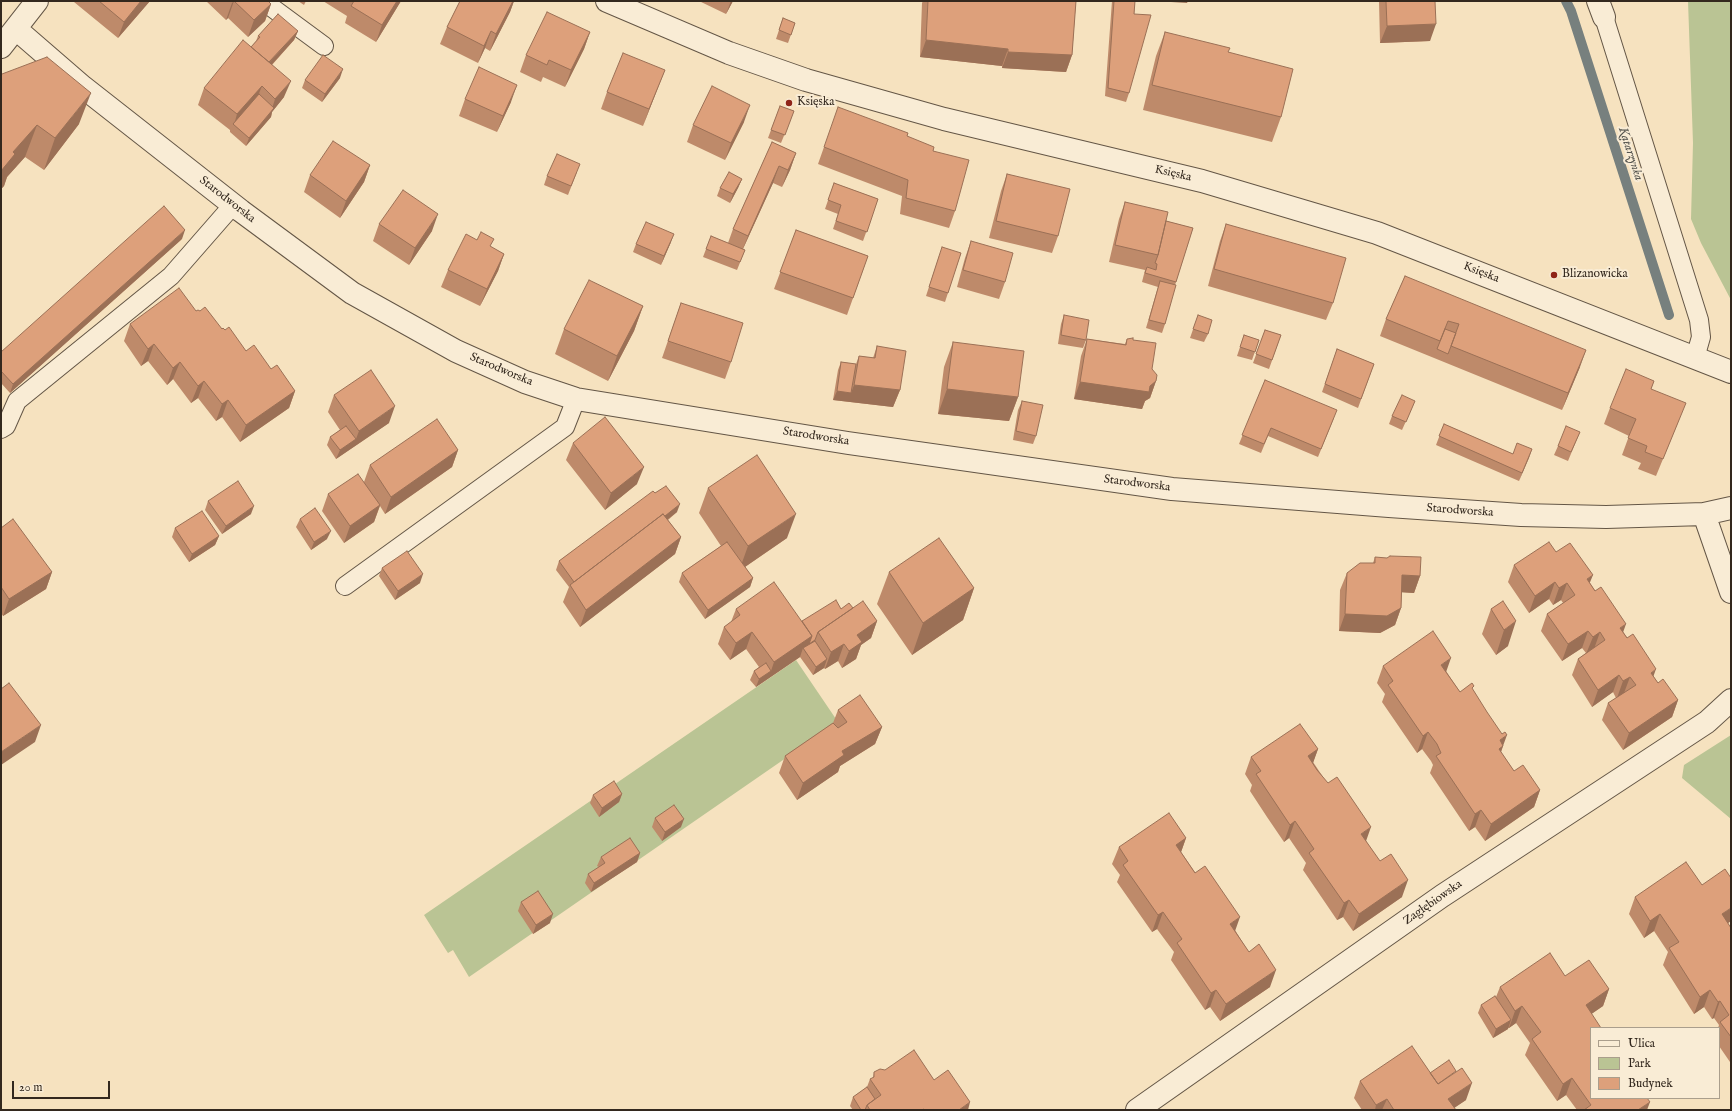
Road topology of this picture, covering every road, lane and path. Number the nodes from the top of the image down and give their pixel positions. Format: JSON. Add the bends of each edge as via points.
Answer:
{"nodes":[{"id":1,"x":37,"y":1,"type":"edge"},
{"id":2,"x":263,"y":1,"type":"edge"},
{"id":3,"x":607,"y":1,"type":"edge"},
{"id":4,"x":1601,"y":9,"type":"edge"},
{"id":5,"x":16,"y":29,"type":"junction"},
{"id":6,"x":324,"y":46,"type":"dead end"},
{"id":7,"x":1,"y":47,"type":"edge"},
{"id":8,"x":233,"y":205,"type":"junction"},
{"id":9,"x":1695,"y":358,"type":"junction"},
{"id":10,"x":1731,"y":372,"type":"edge"},
{"id":11,"x":576,"y":399,"type":"junction"},
{"id":12,"x":1,"y":429,"type":"edge"},
{"id":13,"x":1731,"y":508,"type":"edge"},
{"id":14,"x":1704,"y":514,"type":"junction"},
{"id":15,"x":345,"y":586,"type":"dead end"},
{"id":16,"x":1731,"y":592,"type":"edge"},
{"id":17,"x":1731,"y":700,"type":"edge"},
{"id":18,"x":1137,"y":1110,"type":"edge"}],
"edges":[{"from":1,"to":5,"type":"street"},
{"from":2,"to":6,"type":"lane"},
{"from":3,"to":9,"type":"street","name":"Księska","via":[[729,53],[806,80],[944,119],[1202,181],[1377,232]]},
{"from":4,"to":9,"type":"lane","via":[[1699,320],[1701,337]]},
{"from":5,"to":7,"type":"street"},
{"from":5,"to":8,"type":"street","name":"Starodworska","via":[[73,79]]},
{"from":8,"to":11,"type":"street","name":"Starodworska","via":[[352,293],[399,321],[525,382]]},
{"from":8,"to":12,"type":"lane","via":[[171,276],[17,402],[6,426]]},
{"from":9,"to":10,"type":"street","name":"Księska"},
{"from":11,"to":14,"type":"street","name":"Starodworska","via":[[856,444],[1172,489],[1521,515],[1606,517]]},
{"from":11,"to":15,"type":"lane","via":[[565,427]]},
{"from":13,"to":14,"type":"street","name":"Starodworska"},
{"from":14,"to":16,"type":"street"},
{"from":17,"to":18,"type":"street","name":"Zagłębiowska","via":[[1707,722],[1442,896]]}]}
